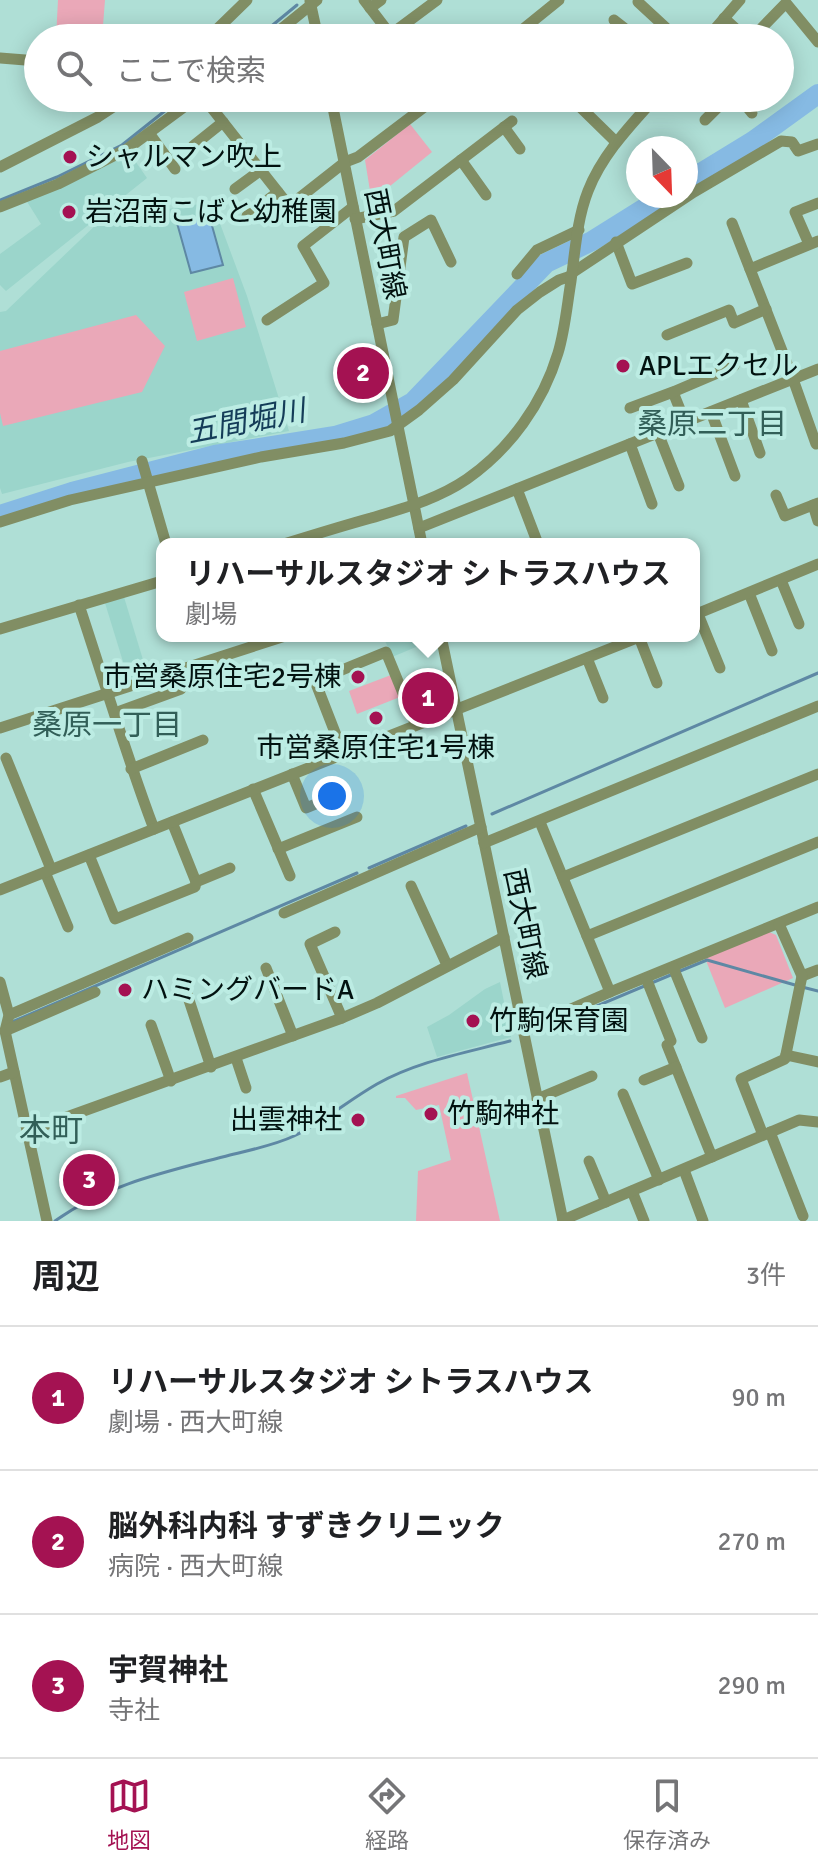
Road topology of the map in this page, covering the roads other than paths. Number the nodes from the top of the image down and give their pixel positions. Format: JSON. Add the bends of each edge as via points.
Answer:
{"nodes":[{"id":1,"x":247,"y":0,"type":"edge"},
{"id":2,"x":381,"y":0,"type":"edge"},
{"id":3,"x":437,"y":0,"type":"edge"},
{"id":4,"x":559,"y":0,"type":"edge"},
{"id":5,"x":740,"y":0,"type":"edge"},
{"id":6,"x":313,"y":2,"type":"edge"},
{"id":7,"x":638,"y":2,"type":"edge"},
{"id":8,"x":367,"y":4,"type":"edge"},
{"id":9,"x":724,"y":18,"type":"junction"},
{"id":10,"x":614,"y":20,"type":"dead end"},
{"id":11,"x":222,"y":24,"type":"edge"},
{"id":12,"x":287,"y":24,"type":"edge"},
{"id":13,"x":316,"y":24,"type":"edge"},
{"id":14,"x":382,"y":24,"type":"edge"},
{"id":15,"x":406,"y":24,"type":"edge"},
{"id":16,"x":529,"y":24,"type":"edge"},
{"id":17,"x":619,"y":24,"type":"edge"},
{"id":18,"x":662,"y":24,"type":"edge"},
{"id":19,"x":719,"y":24,"type":"edge"},
{"id":20,"x":731,"y":24,"type":"edge"},
{"id":21,"x":766,"y":24,"type":"edge"},
{"id":22,"x":818,"y":42,"type":"edge"},
{"id":23,"x":0,"y":58,"type":"edge"},
{"id":24,"x":24,"y":60,"type":"edge"},
{"id":25,"x":106,"y":112,"type":"edge"},
{"id":26,"x":177,"y":112,"type":"edge"},
{"id":27,"x":215,"y":112,"type":"edge"},
{"id":28,"x":334,"y":112,"type":"edge"},
{"id":29,"x":417,"y":112,"type":"edge"},
{"id":30,"x":585,"y":112,"type":"edge"},
{"id":31,"x":642,"y":112,"type":"edge"},
{"id":32,"x":713,"y":112,"type":"edge"},
{"id":33,"x":705,"y":120,"type":"dead end"},
{"id":34,"x":223,"y":122,"type":"junction"},
{"id":35,"x":149,"y":133,"type":"junction"},
{"id":36,"x":616,"y":142,"type":"junction"},
{"id":37,"x":818,"y":144,"type":"edge"},
{"id":38,"x":193,"y":146,"type":"dead end"},
{"id":39,"x":520,"y":149,"type":"dead end"},
{"id":40,"x":461,"y":160,"type":"junction"},
{"id":41,"x":345,"y":162,"type":"junction"},
{"id":42,"x":0,"y":167,"type":"edge"},
{"id":43,"x":175,"y":169,"type":"dead end"},
{"id":44,"x":261,"y":170,"type":"junction"},
{"id":45,"x":235,"y":189,"type":"dead end"},
{"id":46,"x":278,"y":192,"type":"junction"},
{"id":47,"x":486,"y":195,"type":"dead end"},
{"id":48,"x":818,"y":203,"type":"edge"},
{"id":49,"x":0,"y":207,"type":"edge"},
{"id":50,"x":354,"y":213,"type":"junction"},
{"id":51,"x":247,"y":216,"type":"dead end"},
{"id":52,"x":732,"y":223,"type":"dead end"},
{"id":53,"x":578,"y":233,"type":"junction"},
{"id":54,"x":616,"y":242,"type":"junction"},
{"id":55,"x":814,"y":243,"type":"edge"},
{"id":56,"x":451,"y":262,"type":"dead end"},
{"id":57,"x":687,"y":263,"type":"dead end"},
{"id":58,"x":750,"y":269,"type":"junction"},
{"id":59,"x":572,"y":273,"type":"junction"},
{"id":60,"x":517,"y":274,"type":"dead end"},
{"id":61,"x":766,"y":309,"type":"junction"},
{"id":62,"x":267,"y":320,"type":"dead end"},
{"id":63,"x":377,"y":324,"type":"junction"},
{"id":64,"x":667,"y":335,"type":"dead end"},
{"id":65,"x":734,"y":366,"type":"dead end"},
{"id":66,"x":818,"y":369,"type":"edge"},
{"id":67,"x":793,"y":379,"type":"junction"},
{"id":68,"x":673,"y":392,"type":"junction"},
{"id":69,"x":741,"y":400,"type":"junction"},
{"id":70,"x":630,"y":408,"type":"dead end"},
{"id":71,"x":711,"y":412,"type":"junction"},
{"id":72,"x":685,"y":422,"type":"junction"},
{"id":73,"x":397,"y":425,"type":"junction"},
{"id":74,"x":658,"y":433,"type":"junction"},
{"id":75,"x":630,"y":444,"type":"junction"},
{"id":76,"x":816,"y":444,"type":"dead end"},
{"id":77,"x":760,"y":453,"type":"dead end"},
{"id":78,"x":142,"y":461,"type":"dead end"},
{"id":79,"x":735,"y":476,"type":"dead end"},
{"id":80,"x":149,"y":482,"type":"junction"},
{"id":81,"x":679,"y":486,"type":"dead end"},
{"id":82,"x":517,"y":489,"type":"junction"},
{"id":83,"x":776,"y":495,"type":"dead end"},
{"id":84,"x":652,"y":504,"type":"dead end"},
{"id":85,"x":815,"y":504,"type":"edge"},
{"id":86,"x":414,"y":505,"type":"junction"},
{"id":87,"x":818,"y":521,"type":"edge"},
{"id":88,"x":0,"y":522,"type":"edge"},
{"id":89,"x":419,"y":528,"type":"junction"},
{"id":90,"x":164,"y":538,"type":"edge"},
{"id":91,"x":304,"y":538,"type":"edge"},
{"id":92,"x":421,"y":538,"type":"edge"},
{"id":93,"x":536,"y":538,"type":"edge"},
{"id":94,"x":818,"y":564,"type":"edge"},
{"id":95,"x":781,"y":580,"type":"junction"},
{"id":96,"x":156,"y":583,"type":"edge"},
{"id":97,"x":749,"y":593,"type":"junction"},
{"id":98,"x":79,"y":605,"type":"junction"},
{"id":99,"x":700,"y":612,"type":"edge"},
{"id":100,"x":700,"y":623,"type":"edge"},
{"id":101,"x":799,"y":624,"type":"dead end"},
{"id":102,"x":0,"y":629,"type":"edge"},
{"id":103,"x":266,"y":642,"type":"edge"},
{"id":104,"x":442,"y":642,"type":"edge"},
{"id":105,"x":628,"y":642,"type":"edge"},
{"id":106,"x":643,"y":642,"type":"edge"},
{"id":107,"x":772,"y":651,"type":"dead end"},
{"id":108,"x":587,"y":658,"type":"junction"},
{"id":109,"x":720,"y":668,"type":"dead end"},
{"id":110,"x":657,"y":683,"type":"dead end"},
{"id":111,"x":181,"y":689,"type":"dead end"},
{"id":112,"x":109,"y":693,"type":"junction"},
{"id":113,"x":603,"y":698,"type":"dead end"},
{"id":114,"x":818,"y":706,"type":"edge"},
{"id":115,"x":457,"y":709,"type":"junction"},
{"id":116,"x":115,"y":713,"type":"junction"},
{"id":117,"x":416,"y":725,"type":"junction"},
{"id":118,"x":0,"y":728,"type":"edge"},
{"id":119,"x":203,"y":740,"type":"dead end"},
{"id":120,"x":343,"y":753,"type":"junction"},
{"id":121,"x":6,"y":758,"type":"dead end"},
{"id":122,"x":131,"y":769,"type":"junction"},
{"id":123,"x":292,"y":774,"type":"junction"},
{"id":124,"x":818,"y":774,"type":"edge"},
{"id":125,"x":253,"y":789,"type":"junction"},
{"id":126,"x":323,"y":801,"type":"dead end"},
{"id":127,"x":357,"y":817,"type":"dead end"},
{"id":128,"x":172,"y":822,"type":"junction"},
{"id":129,"x":540,"y":822,"type":"junction"},
{"id":130,"x":481,"y":827,"type":"junction"},
{"id":131,"x":154,"y":829,"type":"junction"},
{"id":132,"x":818,"y":842,"type":"edge"},
{"id":133,"x":484,"y":843,"type":"junction"},
{"id":134,"x":278,"y":849,"type":"junction"},
{"id":135,"x":89,"y":855,"type":"junction"},
{"id":136,"x":230,"y":868,"type":"dead end"},
{"id":137,"x":48,"y":870,"type":"junction"},
{"id":138,"x":290,"y":876,"type":"dead end"},
{"id":139,"x":563,"y":877,"type":"junction"},
{"id":140,"x":196,"y":882,"type":"junction"},
{"id":141,"x":411,"y":886,"type":"dead end"},
{"id":142,"x":0,"y":890,"type":"edge"},
{"id":143,"x":818,"y":907,"type":"edge"},
{"id":144,"x":284,"y":913,"type":"dead end"},
{"id":145,"x":779,"y":924,"type":"junction"},
{"id":146,"x":68,"y":927,"type":"dead end"},
{"id":147,"x":335,"y":932,"type":"dead end"},
{"id":148,"x":587,"y":936,"type":"junction"},
{"id":149,"x":504,"y":937,"type":"junction"},
{"id":150,"x":188,"y":938,"type":"dead end"},
{"id":151,"x":447,"y":965,"type":"junction"},
{"id":152,"x":266,"y":968,"type":"dead end"},
{"id":153,"x":818,"y":970,"type":"edge"},
{"id":154,"x":675,"y":973,"type":"junction"},
{"id":155,"x":0,"y":982,"type":"edge"},
{"id":156,"x":800,"y":982,"type":"junction"},
{"id":157,"x":648,"y":983,"type":"junction"},
{"id":158,"x":185,"y":988,"type":"dead end"},
{"id":159,"x":95,"y":992,"type":"dead end"},
{"id":160,"x":610,"y":992,"type":"junction"},
{"id":161,"x":342,"y":1018,"type":"junction"},
{"id":162,"x":6,"y":1024,"type":"junction"},
{"id":163,"x":151,"y":1025,"type":"dead end"},
{"id":164,"x":523,"y":1030,"type":"junction"},
{"id":165,"x":293,"y":1036,"type":"junction"},
{"id":166,"x":702,"y":1038,"type":"dead end"},
{"id":167,"x":786,"y":1055,"type":"junction"},
{"id":168,"x":236,"y":1058,"type":"junction"},
{"id":169,"x":818,"y":1062,"type":"edge"},
{"id":170,"x":211,"y":1067,"type":"junction"},
{"id":171,"x":676,"y":1067,"type":"junction"},
{"id":172,"x":14,"y":1072,"type":"junction"},
{"id":173,"x":592,"y":1076,"type":"dead end"},
{"id":174,"x":0,"y":1077,"type":"edge"},
{"id":175,"x":644,"y":1080,"type":"dead end"},
{"id":176,"x":171,"y":1081,"type":"junction"},
{"id":177,"x":246,"y":1088,"type":"dead end"},
{"id":178,"x":623,"y":1094,"type":"dead end"},
{"id":179,"x":537,"y":1099,"type":"junction"},
{"id":180,"x":818,"y":1122,"type":"edge"},
{"id":181,"x":28,"y":1131,"type":"junction"},
{"id":182,"x":766,"y":1133,"type":"junction"},
{"id":183,"x":712,"y":1157,"type":"junction"},
{"id":184,"x":589,"y":1161,"type":"dead end"},
{"id":185,"x":684,"y":1170,"type":"junction"},
{"id":186,"x":659,"y":1180,"type":"junction"},
{"id":187,"x":632,"y":1191,"type":"junction"},
{"id":188,"x":606,"y":1202,"type":"junction"},
{"id":189,"x":803,"y":1216,"type":"dead end"},
{"id":190,"x":47,"y":1221,"type":"edge"},
{"id":191,"x":563,"y":1221,"type":"edge"},
{"id":192,"x":644,"y":1221,"type":"edge"},
{"id":193,"x":703,"y":1221,"type":"edge"}],
"edges":[{"from":1,"to":11,"type":"street"},
{"from":2,"to":8,"type":"street"},
{"from":3,"to":15,"type":"street"},
{"from":4,"to":16,"type":"street"},
{"from":5,"to":9,"type":"street"},
{"from":6,"to":12,"type":"street"},
{"from":6,"to":13,"type":"street"},
{"from":7,"to":18,"type":"street"},
{"from":8,"to":14,"type":"street"},
{"from":9,"to":19,"type":"street"},
{"from":9,"to":20,"type":"street"},
{"from":10,"to":17,"type":"street"},
{"from":21,"to":22,"type":"street","via":[[786,3]]},
{"from":23,"to":24,"type":"street"},
{"from":25,"to":42,"type":"street"},
{"from":26,"to":35,"type":"street"},
{"from":27,"to":34,"type":"street"},
{"from":28,"to":41,"type":"street","name":"西大町線"},
{"from":29,"to":41,"type":"street"},
{"from":30,"to":36,"type":"street"},
{"from":31,"to":36,"type":"street"},
{"from":32,"to":33,"type":"street"},
{"from":34,"to":38,"type":"street"},
{"from":34,"to":44,"type":"street"},
{"from":35,"to":43,"type":"street"},
{"from":35,"to":49,"type":"street","via":[[72,177]]},
{"from":36,"to":53,"type":"street","via":[[587,192]]},
{"from":37,"to":54,"type":"street","via":[[798,151],[792,142],[781,141]]},
{"from":39,"to":40,"type":"street","via":[[508,124]]},
{"from":40,"to":47,"type":"street"},
{"from":40,"to":50,"type":"street","via":[[394,211]]},
{"from":41,"to":46,"type":"street","via":[[289,206]]},
{"from":41,"to":50,"type":"street","name":"西大町線"},
{"from":44,"to":45,"type":"street"},
{"from":44,"to":46,"type":"street"},
{"from":46,"to":51,"type":"street"},
{"from":48,"to":55,"type":"street","via":[[795,212]]},
{"from":50,"to":62,"type":"street","via":[[303,246],[324,283]]},
{"from":50,"to":63,"type":"street","name":"西大町線"},
{"from":52,"to":58,"type":"street"},
{"from":53,"to":59,"type":"street"},
{"from":53,"to":60,"type":"street","via":[[537,250]]},
{"from":54,"to":57,"type":"street","via":[[632,284]]},
{"from":54,"to":59,"type":"street"},
{"from":55,"to":58,"type":"street"},
{"from":56,"to":63,"type":"street","via":[[431,220],[404,237],[393,320]]},
{"from":58,"to":61,"type":"street"},
{"from":59,"to":73,"type":"street","via":[[517,310],[435,398]]},
{"from":59,"to":86,"type":"street","via":[[558,354],[539,400],[485,465]]},
{"from":61,"to":64,"type":"street","via":[[734,323],[729,310]]},
{"from":61,"to":67,"type":"street"},
{"from":63,"to":73,"type":"street","name":"西大町線"},
{"from":65,"to":68,"type":"street"},
{"from":66,"to":67,"type":"street"},
{"from":67,"to":69,"type":"street"},
{"from":67,"to":76,"type":"street"},
{"from":68,"to":70,"type":"street"},
{"from":68,"to":72,"type":"street"},
{"from":69,"to":71,"type":"street"},
{"from":69,"to":77,"type":"street"},
{"from":71,"to":72,"type":"street"},
{"from":71,"to":79,"type":"street"},
{"from":72,"to":74,"type":"street"},
{"from":73,"to":80,"type":"street","via":[[372,437]]},
{"from":73,"to":86,"type":"street"},
{"from":74,"to":75,"type":"street"},
{"from":74,"to":81,"type":"street"},
{"from":75,"to":82,"type":"street"},
{"from":75,"to":84,"type":"street"},
{"from":78,"to":80,"type":"street"},
{"from":80,"to":88,"type":"street"},
{"from":80,"to":90,"type":"street"},
{"from":82,"to":89,"type":"street"},
{"from":82,"to":93,"type":"street"},
{"from":83,"to":85,"type":"street","via":[[785,516]]},
{"from":85,"to":87,"type":"street"},
{"from":86,"to":89,"type":"street"},
{"from":86,"to":91,"type":"street"},
{"from":89,"to":92,"type":"street"},
{"from":94,"to":95,"type":"street"},
{"from":95,"to":97,"type":"street"},
{"from":95,"to":101,"type":"street"},
{"from":96,"to":98,"type":"street"},
{"from":97,"to":99,"type":"street"},
{"from":97,"to":107,"type":"street"},
{"from":98,"to":102,"type":"street"},
{"from":98,"to":112,"type":"street"},
{"from":100,"to":109,"type":"street"},
{"from":103,"to":112,"type":"street"},
{"from":104,"to":115,"type":"street","name":"西大町線"},
{"from":105,"to":108,"type":"street"},
{"from":106,"to":110,"type":"street"},
{"from":108,"to":113,"type":"street"},
{"from":108,"to":115,"type":"street"},
{"from":111,"to":116,"type":"street"},
{"from":112,"to":116,"type":"street"},
{"from":112,"to":118,"type":"street"},
{"from":114,"to":129,"type":"street"},
{"from":115,"to":117,"type":"street"},
{"from":115,"to":130,"type":"street","name":"西大町線"},
{"from":116,"to":122,"type":"street"},
{"from":117,"to":120,"type":"street"},
{"from":117,"to":120,"type":"street","via":[[386,652],[315,681]]},
{"from":119,"to":122,"type":"street"},
{"from":120,"to":123,"type":"street"},
{"from":121,"to":137,"type":"street"},
{"from":122,"to":131,"type":"street"},
{"from":123,"to":125,"type":"street"},
{"from":123,"to":126,"type":"street","via":[[306,808]]},
{"from":124,"to":139,"type":"street"},
{"from":125,"to":128,"type":"street"},
{"from":125,"to":134,"type":"street"},
{"from":127,"to":134,"type":"street"},
{"from":128,"to":131,"type":"street"},
{"from":128,"to":140,"type":"street"},
{"from":129,"to":133,"type":"street"},
{"from":129,"to":139,"type":"street"},
{"from":130,"to":133,"type":"street","name":"西大町線"},
{"from":130,"to":144,"type":"street"},
{"from":131,"to":135,"type":"street"},
{"from":132,"to":148,"type":"street"},
{"from":133,"to":149,"type":"street","name":"西大町線"},
{"from":134,"to":138,"type":"street"},
{"from":135,"to":137,"type":"street"},
{"from":135,"to":140,"type":"street","via":[[115,919],[195,887]]},
{"from":136,"to":140,"type":"street"},
{"from":137,"to":142,"type":"street"},
{"from":137,"to":146,"type":"street"},
{"from":139,"to":148,"type":"street"},
{"from":141,"to":151,"type":"street"},
{"from":143,"to":145,"type":"street"},
{"from":145,"to":154,"type":"street"},
{"from":145,"to":156,"type":"street"},
{"from":147,"to":161,"type":"street","via":[[310,944]]},
{"from":148,"to":160,"type":"street"},
{"from":149,"to":151,"type":"street"},
{"from":149,"to":164,"type":"street","name":"西大町線"},
{"from":150,"to":162,"type":"street"},
{"from":151,"to":161,"type":"street"},
{"from":152,"to":165,"type":"street"},
{"from":153,"to":156,"type":"street"},
{"from":154,"to":157,"type":"street"},
{"from":154,"to":166,"type":"street"},
{"from":155,"to":162,"type":"street"},
{"from":156,"to":167,"type":"street"},
{"from":157,"to":160,"type":"street"},
{"from":157,"to":171,"type":"street"},
{"from":158,"to":170,"type":"street"},
{"from":159,"to":162,"type":"street"},
{"from":160,"to":164,"type":"street"},
{"from":161,"to":165,"type":"street"},
{"from":162,"to":172,"type":"street"},
{"from":163,"to":176,"type":"street"},
{"from":164,"to":179,"type":"street","name":"西大町線"},
{"from":165,"to":168,"type":"street"},
{"from":167,"to":169,"type":"street"},
{"from":167,"to":182,"type":"street","via":[[741,1079]]},
{"from":168,"to":170,"type":"street"},
{"from":168,"to":177,"type":"street"},
{"from":170,"to":176,"type":"street"},
{"from":171,"to":175,"type":"street"},
{"from":171,"to":183,"type":"street"},
{"from":172,"to":174,"type":"street"},
{"from":172,"to":181,"type":"street"},
{"from":173,"to":179,"type":"street"},
{"from":176,"to":181,"type":"street"},
{"from":178,"to":186,"type":"street"},
{"from":179,"to":191,"type":"street","name":"西大町線"},
{"from":180,"to":182,"type":"street","via":[[799,1120]]},
{"from":181,"to":190,"type":"street"},
{"from":182,"to":183,"type":"street"},
{"from":182,"to":189,"type":"street"},
{"from":183,"to":185,"type":"street"},
{"from":184,"to":188,"type":"street"},
{"from":185,"to":186,"type":"street"},
{"from":185,"to":193,"type":"street"},
{"from":186,"to":187,"type":"street"},
{"from":187,"to":188,"type":"street"},
{"from":187,"to":192,"type":"street"},
{"from":188,"to":191,"type":"street"}]}
